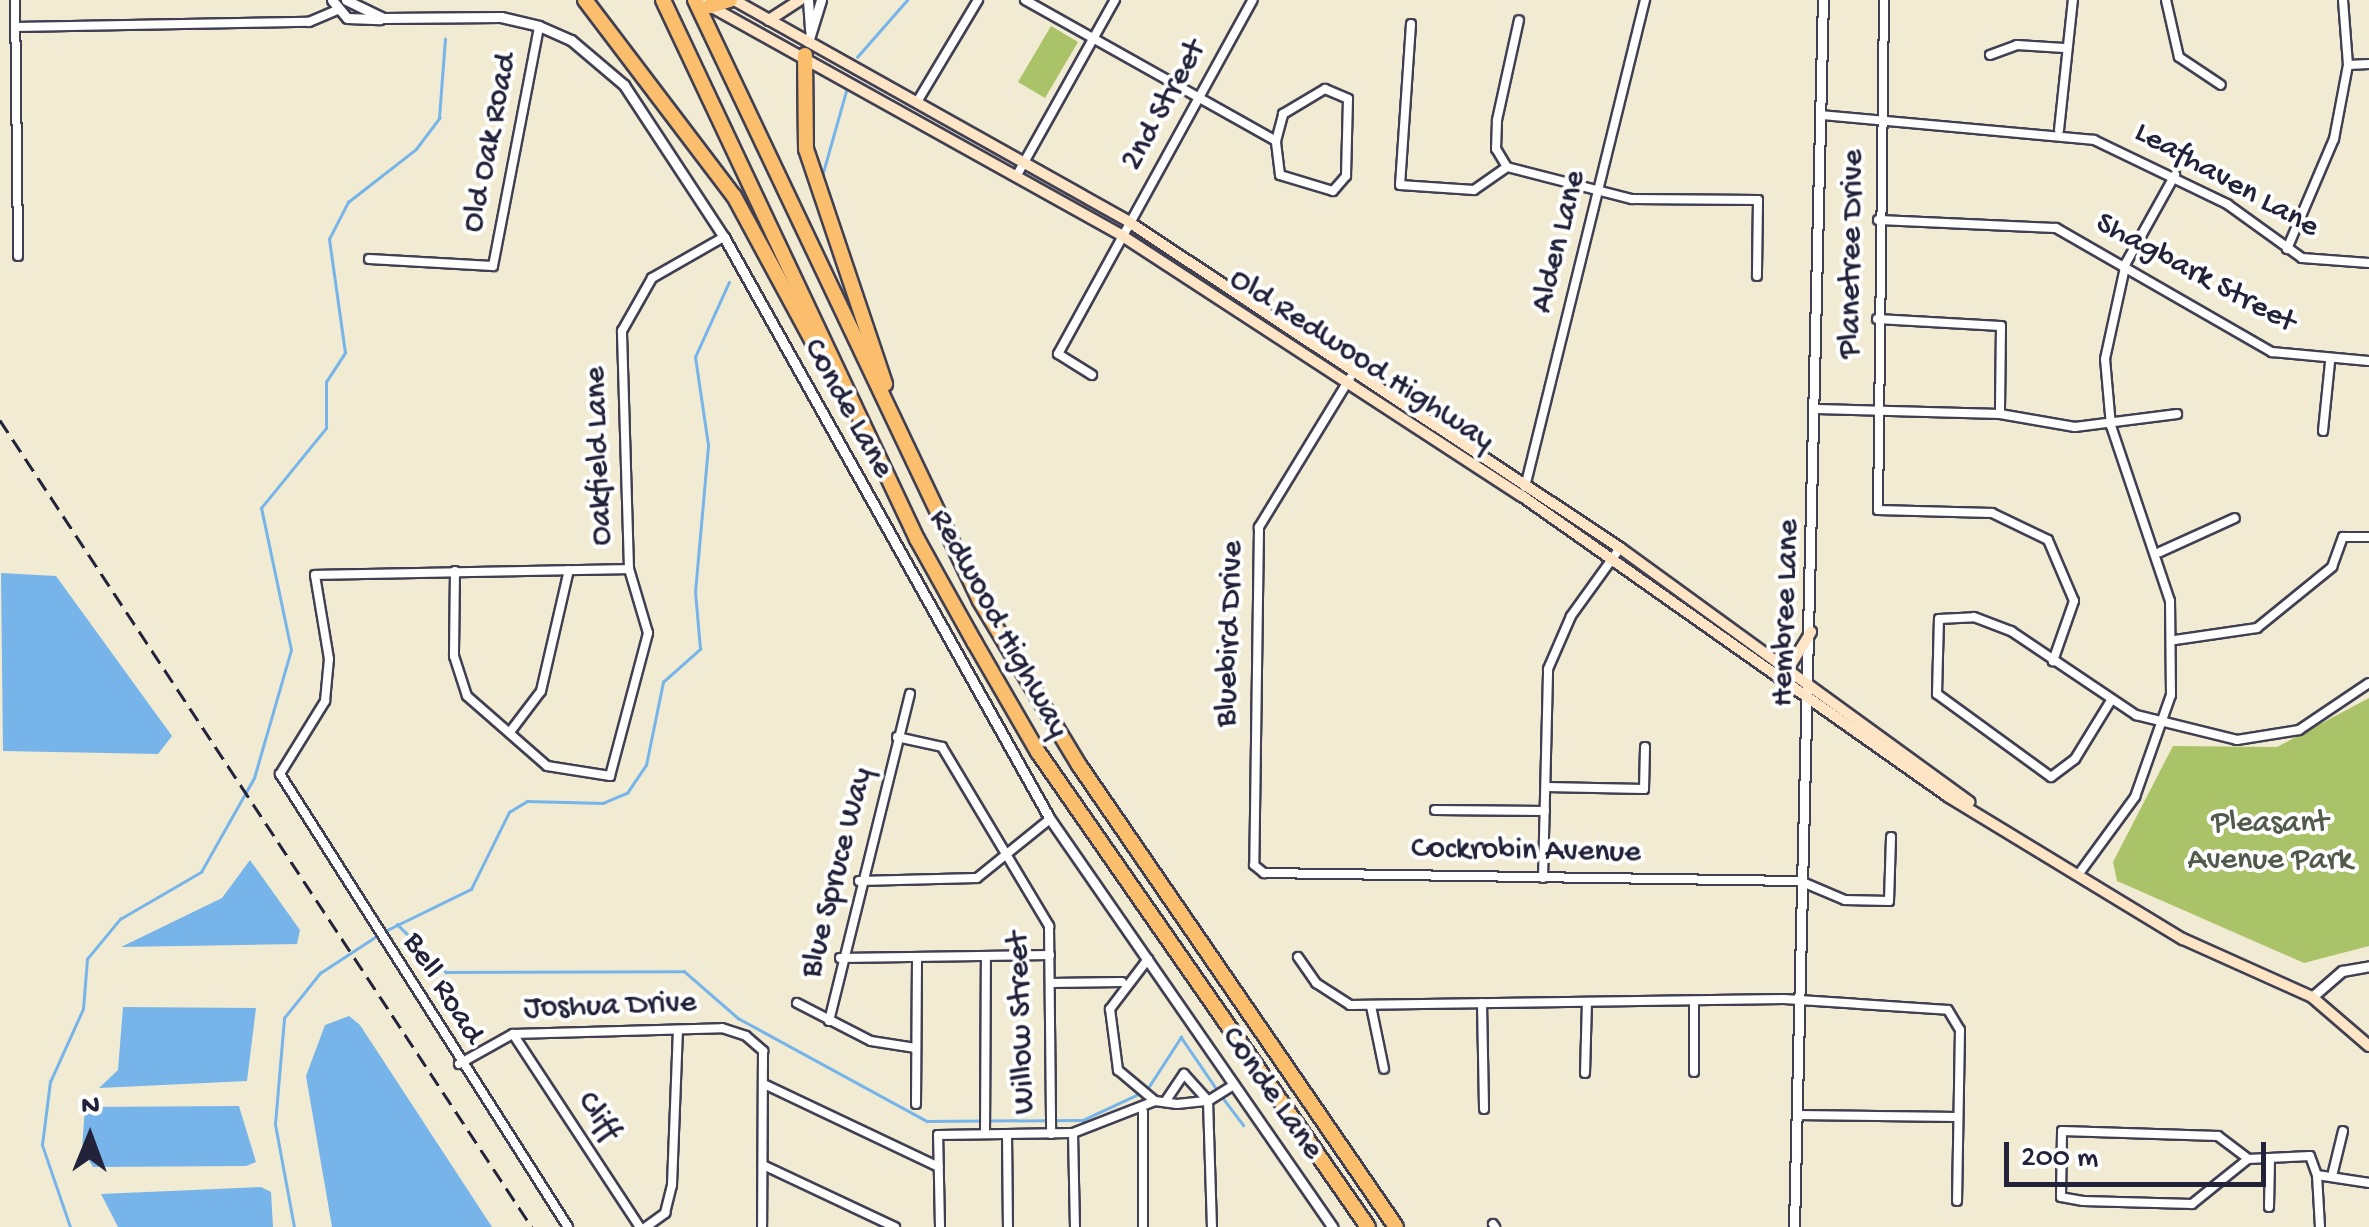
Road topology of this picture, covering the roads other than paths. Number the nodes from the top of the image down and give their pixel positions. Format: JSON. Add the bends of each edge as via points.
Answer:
{"nodes":[{"id":1,"x":332,"y":0,"type":"edge"},
{"id":2,"x":346,"y":0,"type":"edge"},
{"id":3,"x":585,"y":0,"type":"edge"},
{"id":4,"x":732,"y":0,"type":"edge"},
{"id":5,"x":800,"y":0,"type":"edge"},
{"id":6,"x":808,"y":0,"type":"edge"},
{"id":7,"x":821,"y":0,"type":"edge"},
{"id":8,"x":978,"y":0,"type":"edge"},
{"id":9,"x":1025,"y":0,"type":"edge"},
{"id":10,"x":1115,"y":0,"type":"edge"},
{"id":11,"x":1252,"y":0,"type":"edge"},
{"id":12,"x":1645,"y":0,"type":"edge"},
{"id":13,"x":1823,"y":0,"type":"edge"},
{"id":14,"x":1884,"y":0,"type":"edge"},
{"id":15,"x":2073,"y":0,"type":"edge"},
{"id":16,"x":2166,"y":0,"type":"edge"},
{"id":17,"x":2343,"y":0,"type":"edge"},
{"id":18,"x":702,"y":2,"type":"edge"},
{"id":19,"x":15,"y":3,"type":"edge"},
{"id":20,"x":666,"y":5,"type":"edge"},
{"id":21,"x":0,"y":6,"type":"edge"},
{"id":22,"x":338,"y":10,"type":"junction"},
{"id":23,"x":383,"y":18,"type":"junction"},
{"id":24,"x":769,"y":20,"type":"junction"},
{"id":25,"x":1519,"y":20,"type":"dead end"},
{"id":26,"x":1410,"y":24,"type":"dead end"},
{"id":27,"x":539,"y":26,"type":"junction"},
{"id":28,"x":15,"y":28,"type":"junction"},
{"id":29,"x":1094,"y":39,"type":"junction"},
{"id":30,"x":808,"y":43,"type":"junction"},
{"id":31,"x":2064,"y":48,"type":"junction"},
{"id":32,"x":1990,"y":54,"type":"dead end"},
{"id":33,"x":2369,"y":64,"type":"edge"},
{"id":34,"x":2348,"y":65,"type":"junction"},
{"id":35,"x":2221,"y":85,"type":"dead end"},
{"id":36,"x":1199,"y":98,"type":"junction"},
{"id":37,"x":917,"y":102,"type":"junction"},
{"id":38,"x":1821,"y":115,"type":"junction"},
{"id":39,"x":1880,"y":121,"type":"junction"},
{"id":40,"x":2059,"y":130,"type":"junction"},
{"id":41,"x":1276,"y":141,"type":"junction"},
{"id":42,"x":1024,"y":163,"type":"junction"},
{"id":43,"x":1507,"y":166,"type":"junction"},
{"id":44,"x":1017,"y":175,"type":"junction"},
{"id":45,"x":2174,"y":175,"type":"junction"},
{"id":46,"x":1598,"y":189,"type":"junction"},
{"id":47,"x":1878,"y":220,"type":"junction"},
{"id":48,"x":1129,"y":222,"type":"junction"},
{"id":49,"x":1121,"y":235,"type":"junction"},
{"id":50,"x":724,"y":237,"type":"junction"},
{"id":51,"x":2287,"y":249,"type":"junction"},
{"id":52,"x":18,"y":256,"type":"dead end"},
{"id":53,"x":368,"y":259,"type":"dead end"},
{"id":54,"x":2126,"y":263,"type":"junction"},
{"id":55,"x":2369,"y":263,"type":"edge"},
{"id":56,"x":1757,"y":276,"type":"dead end"},
{"id":57,"x":1878,"y":319,"type":"junction"},
{"id":58,"x":2369,"y":361,"type":"edge"},
{"id":59,"x":2330,"y":362,"type":"junction"},
{"id":60,"x":1354,"y":372,"type":"junction"},
{"id":61,"x":1092,"y":375,"type":"dead end"},
{"id":62,"x":1347,"y":382,"type":"junction"},
{"id":63,"x":1818,"y":409,"type":"junction"},
{"id":64,"x":1876,"y":411,"type":"junction"},
{"id":65,"x":2000,"y":414,"type":"junction"},
{"id":66,"x":2178,"y":414,"type":"dead end"},
{"id":67,"x":2111,"y":426,"type":"junction"},
{"id":68,"x":2322,"y":431,"type":"dead end"},
{"id":69,"x":920,"y":484,"type":"junction"},
{"id":70,"x":1524,"y":490,"type":"junction"},
{"id":71,"x":897,"y":498,"type":"junction"},
{"id":72,"x":2235,"y":518,"type":"dead end"},
{"id":73,"x":2369,"y":537,"type":"edge"},
{"id":74,"x":1620,"y":548,"type":"junction"},
{"id":75,"x":2160,"y":552,"type":"junction"},
{"id":76,"x":1611,"y":560,"type":"junction"},
{"id":77,"x":628,"y":568,"type":"junction"},
{"id":78,"x":569,"y":570,"type":"junction"},
{"id":79,"x":455,"y":571,"type":"junction"},
{"id":80,"x":1810,"y":632,"type":"junction"},
{"id":81,"x":2174,"y":640,"type":"junction"},
{"id":82,"x":2053,"y":661,"type":"junction"},
{"id":83,"x":1787,"y":671,"type":"junction"},
{"id":84,"x":2369,"y":684,"type":"edge"},
{"id":85,"x":1808,"y":687,"type":"junction"},
{"id":86,"x":910,"y":694,"type":"dead end"},
{"id":87,"x":1808,"y":702,"type":"junction"},
{"id":88,"x":2110,"y":702,"type":"junction"},
{"id":89,"x":2164,"y":726,"type":"junction"},
{"id":90,"x":510,"y":732,"type":"junction"},
{"id":91,"x":897,"y":736,"type":"junction"},
{"id":92,"x":1645,"y":747,"type":"dead end"},
{"id":93,"x":1546,"y":788,"type":"junction"},
{"id":94,"x":1970,"y":803,"type":"junction"},
{"id":95,"x":1435,"y":810,"type":"dead end"},
{"id":96,"x":1546,"y":811,"type":"junction"},
{"id":97,"x":1050,"y":819,"type":"junction"},
{"id":98,"x":1891,"y":837,"type":"dead end"},
{"id":99,"x":1008,"y":854,"type":"junction"},
{"id":100,"x":1254,"y":865,"type":"joint"},
{"id":101,"x":2078,"y":876,"type":"junction"},
{"id":102,"x":1543,"y":878,"type":"junction"},
{"id":103,"x":858,"y":880,"type":"junction"},
{"id":104,"x":1800,"y":882,"type":"junction"},
{"id":105,"x":1050,"y":955,"type":"junction"},
{"id":106,"x":986,"y":956,"type":"junction"},
{"id":107,"x":917,"y":957,"type":"junction"},
{"id":108,"x":1298,"y":957,"type":"dead end"},
{"id":109,"x":840,"y":958,"type":"junction"},
{"id":110,"x":1148,"y":959,"type":"junction"},
{"id":111,"x":2369,"y":966,"type":"edge"},
{"id":112,"x":1122,"y":982,"type":"junction"},
{"id":113,"x":1051,"y":983,"type":"junction"},
{"id":114,"x":2312,"y":997,"type":"junction"},
{"id":115,"x":1799,"y":1000,"type":"junction"},
{"id":116,"x":1694,"y":1002,"type":"junction"},
{"id":117,"x":798,"y":1003,"type":"dead end"},
{"id":118,"x":1482,"y":1003,"type":"junction"},
{"id":119,"x":1587,"y":1003,"type":"junction"},
{"id":120,"x":1371,"y":1006,"type":"junction"},
{"id":121,"x":828,"y":1021,"type":"junction"},
{"id":122,"x":678,"y":1030,"type":"junction"},
{"id":123,"x":513,"y":1034,"type":"junction"},
{"id":124,"x":2369,"y":1046,"type":"edge"},
{"id":125,"x":915,"y":1048,"type":"junction"},
{"id":126,"x":459,"y":1064,"type":"junction"},
{"id":127,"x":1384,"y":1069,"type":"dead end"},
{"id":128,"x":1694,"y":1072,"type":"dead end"},
{"id":129,"x":1586,"y":1073,"type":"dead end"},
{"id":130,"x":766,"y":1085,"type":"junction"},
{"id":131,"x":1230,"y":1088,"type":"junction"},
{"id":132,"x":1156,"y":1099,"type":"junction"},
{"id":133,"x":1212,"y":1099,"type":"junction"},
{"id":134,"x":916,"y":1104,"type":"dead end"},
{"id":135,"x":1484,"y":1109,"type":"dead end"},
{"id":136,"x":1142,"y":1112,"type":"junction"},
{"id":137,"x":1798,"y":1115,"type":"junction"},
{"id":138,"x":1958,"y":1117,"type":"junction"},
{"id":139,"x":1052,"y":1131,"type":"junction"},
{"id":140,"x":2343,"y":1131,"type":"dead end"},
{"id":141,"x":985,"y":1132,"type":"junction"},
{"id":142,"x":1008,"y":1134,"type":"junction"},
{"id":143,"x":1073,"y":1134,"type":"junction"},
{"id":144,"x":2248,"y":1159,"type":"junction"},
{"id":145,"x":2270,"y":1159,"type":"junction"},
{"id":146,"x":763,"y":1165,"type":"junction"},
{"id":147,"x":939,"y":1167,"type":"junction"},
{"id":148,"x":2333,"y":1172,"type":"junction"},
{"id":149,"x":2318,"y":1176,"type":"junction"},
{"id":150,"x":2369,"y":1183,"type":"edge"},
{"id":151,"x":1956,"y":1200,"type":"dead end"},
{"id":152,"x":2269,"y":1206,"type":"dead end"},
{"id":153,"x":568,"y":1227,"type":"edge"},
{"id":154,"x":643,"y":1227,"type":"edge"},
{"id":155,"x":762,"y":1227,"type":"edge"},
{"id":156,"x":895,"y":1227,"type":"edge"},
{"id":157,"x":940,"y":1227,"type":"edge"},
{"id":158,"x":1008,"y":1227,"type":"edge"},
{"id":159,"x":1076,"y":1227,"type":"edge"},
{"id":160,"x":1143,"y":1227,"type":"edge"},
{"id":161,"x":1212,"y":1227,"type":"edge"},
{"id":162,"x":1332,"y":1227,"type":"edge"},
{"id":163,"x":1368,"y":1227,"type":"edge"},
{"id":164,"x":1396,"y":1227,"type":"edge"},
{"id":165,"x":1794,"y":1227,"type":"edge"},
{"id":166,"x":2320,"y":1227,"type":"edge"}],
"edges":[{"from":1,"to":22,"type":"street"},
{"from":2,"to":23,"type":"street","name":"Conde Lane"},
{"from":3,"to":71,"type":"highway","via":[[734,196]]},
{"from":4,"to":18,"type":"highway"},
{"from":4,"to":24,"type":"main road","name":"Old Redwood Highway"},
{"from":5,"to":24,"type":"main road"},
{"from":6,"to":30,"type":"street"},
{"from":7,"to":30,"type":"street"},
{"from":8,"to":37,"type":"street"},
{"from":9,"to":29,"type":"street"},
{"from":10,"to":29,"type":"street"},
{"from":11,"to":36,"type":"street","name":"2nd Street"},
{"from":12,"to":46,"type":"street","name":"Alden Lane"},
{"from":13,"to":38,"type":"street","name":"Hembree Lane"},
{"from":14,"to":39,"type":"street","name":"Planetree Drive"},
{"from":15,"to":31,"type":"street"},
{"from":16,"to":35,"type":"street","via":[[2179,57]]},
{"from":17,"to":34,"type":"street"},
{"from":18,"to":30,"type":"main road","name":"Old Redwood Highway"},
{"from":18,"to":69,"type":"highway","name":"Redwood Highway"},
{"from":19,"to":21,"type":"street"},
{"from":19,"to":28,"type":"street"},
{"from":20,"to":71,"type":"highway","name":"Redwood Highway"},
{"from":22,"to":23,"type":"street","name":"Conde Lane","via":[[360,22]]},
{"from":22,"to":28,"type":"street","via":[[309,22]]},
{"from":23,"to":27,"type":"street","name":"Conde Lane","via":[[501,17]]},
{"from":24,"to":30,"type":"main road","name":"Old Redwood Highway"},
{"from":25,"to":43,"type":"street","via":[[1497,120],[1496,149]]},
{"from":26,"to":43,"type":"street","via":[[1400,184],[1474,190]]},
{"from":27,"to":50,"type":"street","name":"Conde Lane","via":[[571,40],[624,84]]},
{"from":27,"to":53,"type":"street","name":"Old Oak Road","via":[[492,266]]},
{"from":28,"to":52,"type":"street"},
{"from":29,"to":36,"type":"street"},
{"from":29,"to":42,"type":"street"},
{"from":30,"to":37,"type":"main road","name":"Old Redwood Highway"},
{"from":30,"to":44,"type":"main road","name":"Old Redwood Highway"},
{"from":30,"to":69,"type":"highway","via":[[801,125],[813,179]]},
{"from":31,"to":32,"type":"street","via":[[2017,45]]},
{"from":31,"to":40,"type":"street"},
{"from":33,"to":34,"type":"street"},
{"from":34,"to":51,"type":"street","via":[[2334,139]]},
{"from":36,"to":41,"type":"street"},
{"from":36,"to":48,"type":"street","name":"2nd Street"},
{"from":37,"to":42,"type":"main road","name":"Old Redwood Highway"},
{"from":38,"to":39,"type":"street","name":"Leafhaven Lane"},
{"from":38,"to":63,"type":"street","name":"Hembree Lane"},
{"from":39,"to":40,"type":"street","name":"Leafhaven Lane"},
{"from":39,"to":47,"type":"street","name":"Planetree Drive"},
{"from":40,"to":45,"type":"street","name":"Leafhaven Lane"},
{"from":41,"to":41,"type":"street","via":[[1284,114],[1307,95],[1325,89],[1348,99],[1346,176],[1332,191],[1280,175]]},
{"from":42,"to":44,"type":"street"},
{"from":42,"to":48,"type":"main road","name":"Old Redwood Highway"},
{"from":43,"to":46,"type":"street"},
{"from":44,"to":49,"type":"main road","name":"Old Redwood Highway"},
{"from":45,"to":51,"type":"street","name":"Leafhaven Lane"},
{"from":45,"to":54,"type":"street"},
{"from":46,"to":56,"type":"street","via":[[1632,199],[1758,200]]},
{"from":46,"to":70,"type":"street","name":"Alden Lane"},
{"from":47,"to":54,"type":"street","name":"Shagbark Street","via":[[2056,228]]},
{"from":47,"to":57,"type":"street","name":"Planetree Drive"},
{"from":48,"to":49,"type":"street","name":"2nd Street"},
{"from":48,"to":60,"type":"main road","name":"Old Redwood Highway"},
{"from":49,"to":61,"type":"street","name":"2nd Street","via":[[1058,354]]},
{"from":49,"to":62,"type":"main road","name":"Old Redwood Highway"},
{"from":50,"to":77,"type":"street","name":"Oakfield Lane","via":[[652,278],[626,310]]},
{"from":50,"to":97,"type":"street","name":"Conde Lane"},
{"from":51,"to":55,"type":"street","name":"Leafhaven Lane"},
{"from":54,"to":59,"type":"street","name":"Shagbark Street","via":[[2272,352]]},
{"from":54,"to":67,"type":"street","via":[[2104,358]]},
{"from":57,"to":64,"type":"street","name":"Planetree Drive"},
{"from":57,"to":65,"type":"street","via":[[2001,326]]},
{"from":58,"to":59,"type":"street","name":"Shagbark Street"},
{"from":59,"to":68,"type":"street"},
{"from":60,"to":62,"type":"street","name":"Bluebird Drive"},
{"from":60,"to":70,"type":"main road","name":"Old Redwood Highway"},
{"from":62,"to":70,"type":"main road","name":"Old Redwood Highway"},
{"from":62,"to":100,"type":"street","name":"Bluebird Drive","via":[[1260,526]]},
{"from":63,"to":64,"type":"street"},
{"from":63,"to":80,"type":"street","name":"Hembree Lane"},
{"from":64,"to":65,"type":"street"},
{"from":64,"to":82,"type":"street","name":"Planetree Drive","via":[[1878,510],[1992,513],[2048,540],[2074,601]]},
{"from":65,"to":67,"type":"street"},
{"from":66,"to":67,"type":"street"},
{"from":67,"to":75,"type":"street"},
{"from":69,"to":164,"type":"highway","name":"Redwood Highway","via":[[1079,765]]},
{"from":70,"to":74,"type":"main road","name":"Old Redwood Highway"},
{"from":70,"to":76,"type":"main road","name":"Old Redwood Highway"},
{"from":71,"to":163,"type":"highway","name":"Redwood Highway","via":[[1038,752]]},
{"from":72,"to":75,"type":"street"},
{"from":73,"to":81,"type":"street","via":[[2343,537],[2320,579],[2257,628]]},
{"from":74,"to":76,"type":"street"},
{"from":74,"to":83,"type":"main road","name":"Old Redwood Highway"},
{"from":75,"to":81,"type":"street"},
{"from":76,"to":87,"type":"main road","name":"Old Redwood Highway"},
{"from":76,"to":93,"type":"street","via":[[1548,669]]},
{"from":77,"to":78,"type":"street"},
{"from":77,"to":90,"type":"street","name":"Oakfield Lane","via":[[648,633],[610,776],[547,766]]},
{"from":78,"to":79,"type":"street"},
{"from":78,"to":90,"type":"street","via":[[550,666]]},
{"from":79,"to":90,"type":"street","via":[[458,677]]},
{"from":79,"to":126,"type":"street","name":"Bell Road","via":[[315,575],[329,660],[325,701],[280,774]]},
{"from":80,"to":83,"type":"main road"},
{"from":80,"to":85,"type":"street","name":"Hembree Lane"},
{"from":81,"to":89,"type":"street"},
{"from":82,"to":88,"type":"street"},
{"from":82,"to":88,"type":"street","via":[[1974,617],[1940,618],[1937,694],[2051,776],[2075,759]]},
{"from":83,"to":85,"type":"main road","name":"Old Redwood Highway"},
{"from":84,"to":89,"type":"street","via":[[2299,730],[2256,740]]},
{"from":85,"to":87,"type":"street","name":"Hembree Lane"},
{"from":85,"to":94,"type":"main road","name":"Old Redwood Highway","via":[[1962,788]]},
{"from":86,"to":91,"type":"street","name":"Blue Spruce Way"},
{"from":87,"to":94,"type":"main road","name":"Old Redwood Highway"},
{"from":87,"to":104,"type":"street","name":"Hembree Lane"},
{"from":88,"to":89,"type":"street"},
{"from":89,"to":101,"type":"street","via":[[2135,797]]},
{"from":91,"to":99,"type":"street","name":"Willow Street","via":[[942,747]]},
{"from":91,"to":103,"type":"street","name":"Blue Spruce Way"},
{"from":92,"to":93,"type":"street","via":[[1644,790]]},
{"from":93,"to":96,"type":"street"},
{"from":94,"to":101,"type":"main road","name":"Old Redwood Highway"},
{"from":95,"to":96,"type":"street"},
{"from":96,"to":102,"type":"street"},
{"from":97,"to":99,"type":"street"},
{"from":97,"to":110,"type":"street","name":"Conde Lane"},
{"from":98,"to":104,"type":"street","via":[[1889,901],[1845,900]]},
{"from":99,"to":103,"type":"street","via":[[976,878]]},
{"from":99,"to":105,"type":"street","name":"Willow Street","via":[[1050,926]]},
{"from":100,"to":102,"type":"street","name":"Cockrobin Avenue","via":[[1264,873]]},
{"from":101,"to":114,"type":"main road","name":"Old Redwood Highway","via":[[2183,939]]},
{"from":102,"to":104,"type":"street","name":"Cockrobin Avenue"},
{"from":103,"to":109,"type":"street","name":"Blue Spruce Way"},
{"from":104,"to":115,"type":"street","name":"Hembree Lane"},
{"from":105,"to":106,"type":"street"},
{"from":105,"to":113,"type":"street","name":"Willow Street"},
{"from":106,"to":107,"type":"street"},
{"from":106,"to":141,"type":"street"},
{"from":107,"to":109,"type":"street"},
{"from":107,"to":125,"type":"street"},
{"from":108,"to":120,"type":"street","via":[[1336,1000]]},
{"from":109,"to":121,"type":"street","name":"Blue Spruce Way"},
{"from":110,"to":112,"type":"street"},
{"from":110,"to":131,"type":"street","name":"Conde Lane"},
{"from":111,"to":114,"type":"street","via":[[2342,971]]},
{"from":112,"to":113,"type":"street"},
{"from":112,"to":132,"type":"street","via":[[1110,1009],[1109,1052],[1136,1088]]},
{"from":113,"to":139,"type":"street","name":"Willow Street"},
{"from":114,"to":124,"type":"main road","name":"Old Redwood Highway"},
{"from":115,"to":116,"type":"street"},
{"from":115,"to":137,"type":"street","name":"Hembree Lane"},
{"from":115,"to":138,"type":"street","via":[[1948,1010],[1960,1030]]},
{"from":116,"to":119,"type":"street"},
{"from":116,"to":128,"type":"street"},
{"from":117,"to":121,"type":"street"},
{"from":118,"to":119,"type":"street"},
{"from":118,"to":120,"type":"street"},
{"from":118,"to":135,"type":"street"},
{"from":119,"to":129,"type":"street"},
{"from":120,"to":127,"type":"street"},
{"from":121,"to":125,"type":"street"},
{"from":122,"to":123,"type":"street","name":"Joshua Drive"},
{"from":122,"to":130,"type":"street","name":"Joshua Drive","via":[[722,1028],[763,1050]]},
{"from":122,"to":154,"type":"street","via":[[672,1185],[665,1213]]},
{"from":123,"to":126,"type":"street","name":"Joshua Drive"},
{"from":123,"to":154,"type":"street","name":"Cliff"},
{"from":125,"to":134,"type":"street"},
{"from":126,"to":153,"type":"street","name":"Bell Road"},
{"from":130,"to":146,"type":"street"},
{"from":130,"to":147,"type":"street"},
{"from":131,"to":133,"type":"street"},
{"from":131,"to":162,"type":"street","name":"Conde Lane"},
{"from":132,"to":133,"type":"street"},
{"from":132,"to":133,"type":"street","via":[[1184,1074]]},
{"from":132,"to":136,"type":"street"},
{"from":133,"to":161,"type":"street"},
{"from":136,"to":143,"type":"street"},
{"from":136,"to":160,"type":"street"},
{"from":137,"to":138,"type":"street"},
{"from":137,"to":165,"type":"street","name":"Hembree Lane"},
{"from":138,"to":151,"type":"street"},
{"from":139,"to":142,"type":"street"},
{"from":139,"to":143,"type":"street"},
{"from":140,"to":148,"type":"street"},
{"from":141,"to":142,"type":"street"},
{"from":141,"to":147,"type":"street","via":[[938,1134]]},
{"from":142,"to":158,"type":"street"},
{"from":143,"to":159,"type":"street"},
{"from":144,"to":144,"type":"street","via":[[2218,1136],[2062,1131],[2061,1197],[2192,1204]]},
{"from":144,"to":145,"type":"street"},
{"from":145,"to":149,"type":"street","via":[[2310,1156]]},
{"from":145,"to":152,"type":"street"},
{"from":146,"to":155,"type":"street"},
{"from":146,"to":156,"type":"street"},
{"from":147,"to":157,"type":"street"},
{"from":148,"to":149,"type":"street"},
{"from":148,"to":150,"type":"street"},
{"from":149,"to":166,"type":"street"}]}
